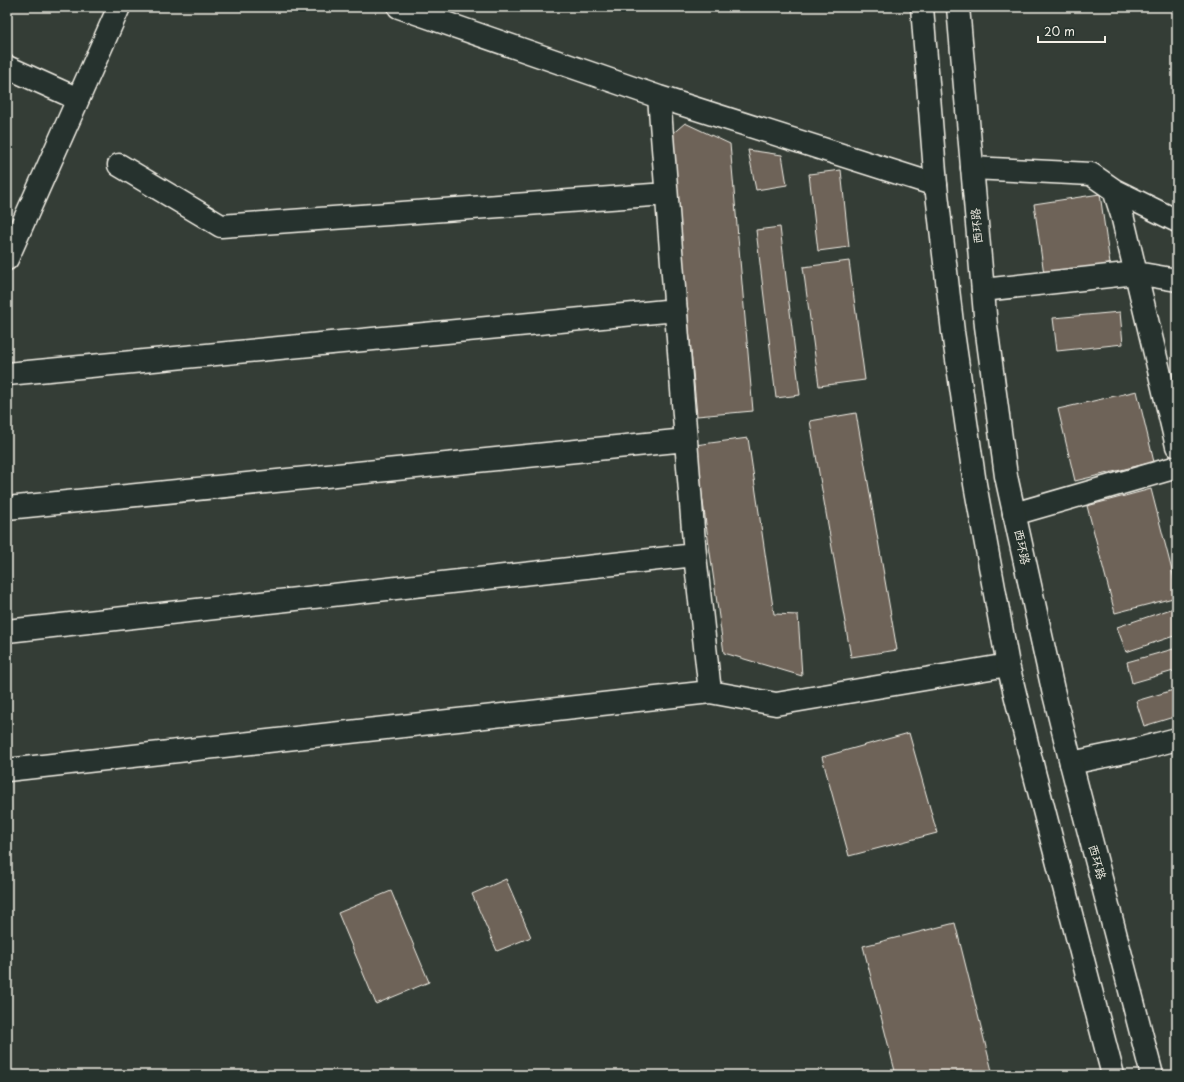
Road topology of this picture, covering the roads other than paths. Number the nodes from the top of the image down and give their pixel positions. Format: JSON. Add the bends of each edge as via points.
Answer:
{"nodes":[{"id":1,"x":119,"y":7,"type":"edge"},
{"id":2,"x":399,"y":7,"type":"edge"},
{"id":3,"x":922,"y":7,"type":"edge"},
{"id":4,"x":958,"y":7,"type":"edge"},
{"id":5,"x":7,"y":66,"type":"edge"},
{"id":6,"x":658,"y":97,"type":"junction"},
{"id":7,"x":78,"y":99,"type":"junction"},
{"id":8,"x":119,"y":165,"type":"dead end"},
{"id":9,"x":972,"y":168,"type":"junction"},
{"id":10,"x":936,"y":185,"type":"junction"},
{"id":11,"x":1114,"y":190,"type":"junction"},
{"id":12,"x":666,"y":194,"type":"junction"},
{"id":13,"x":1177,"y":221,"type":"edge"},
{"id":14,"x":7,"y":259,"type":"edge"},
{"id":15,"x":1136,"y":273,"type":"junction"},
{"id":16,"x":1177,"y":280,"type":"edge"},
{"id":17,"x":983,"y":290,"type":"junction"},
{"id":18,"x":676,"y":310,"type":"junction"},
{"id":19,"x":7,"y":374,"type":"edge"},
{"id":20,"x":686,"y":440,"type":"junction"},
{"id":21,"x":1177,"y":446,"type":"edge"},
{"id":22,"x":1177,"y":467,"type":"edge"},
{"id":23,"x":7,"y":508,"type":"edge"},
{"id":24,"x":1014,"y":514,"type":"junction"},
{"id":25,"x":695,"y":555,"type":"junction"},
{"id":26,"x":7,"y":631,"type":"edge"},
{"id":27,"x":1008,"y":664,"type":"junction"},
{"id":28,"x":710,"y":692,"type":"junction"},
{"id":29,"x":1177,"y":738,"type":"edge"},
{"id":30,"x":1071,"y":763,"type":"junction"},
{"id":31,"x":7,"y":770,"type":"edge"},
{"id":32,"x":1113,"y":1075,"type":"edge"},
{"id":33,"x":1152,"y":1075,"type":"edge"}],
"edges":[{"from":1,"to":7,"type":"street"},
{"from":2,"to":6,"type":"street"},
{"from":3,"to":10,"type":"street"},
{"from":4,"to":9,"type":"street","name":"西环路"},
{"from":5,"to":7,"type":"street"},
{"from":6,"to":10,"type":"street"},
{"from":6,"to":12,"type":"street"},
{"from":7,"to":14,"type":"street"},
{"from":8,"to":12,"type":"street","via":[[221,226]]},
{"from":9,"to":11,"type":"street","via":[[1091,174]]},
{"from":9,"to":17,"type":"street","name":"西环路"},
{"from":10,"to":27,"type":"street","via":[[953,332],[975,484]]},
{"from":11,"to":13,"type":"street"},
{"from":11,"to":15,"type":"street"},
{"from":12,"to":18,"type":"street"},
{"from":15,"to":16,"type":"street"},
{"from":15,"to":17,"type":"street"},
{"from":15,"to":21,"type":"street"},
{"from":17,"to":24,"type":"street","name":"西环路","via":[[1006,476]]},
{"from":18,"to":19,"type":"street"},
{"from":18,"to":20,"type":"street"},
{"from":20,"to":23,"type":"street"},
{"from":20,"to":25,"type":"street"},
{"from":22,"to":24,"type":"street"},
{"from":24,"to":30,"type":"street","name":"西环路"},
{"from":25,"to":26,"type":"street"},
{"from":25,"to":28,"type":"street"},
{"from":27,"to":28,"type":"street","via":[[776,704]]},
{"from":27,"to":32,"type":"street"},
{"from":28,"to":31,"type":"street"},
{"from":29,"to":30,"type":"street"},
{"from":30,"to":33,"type":"street","name":"西环路"}]}
